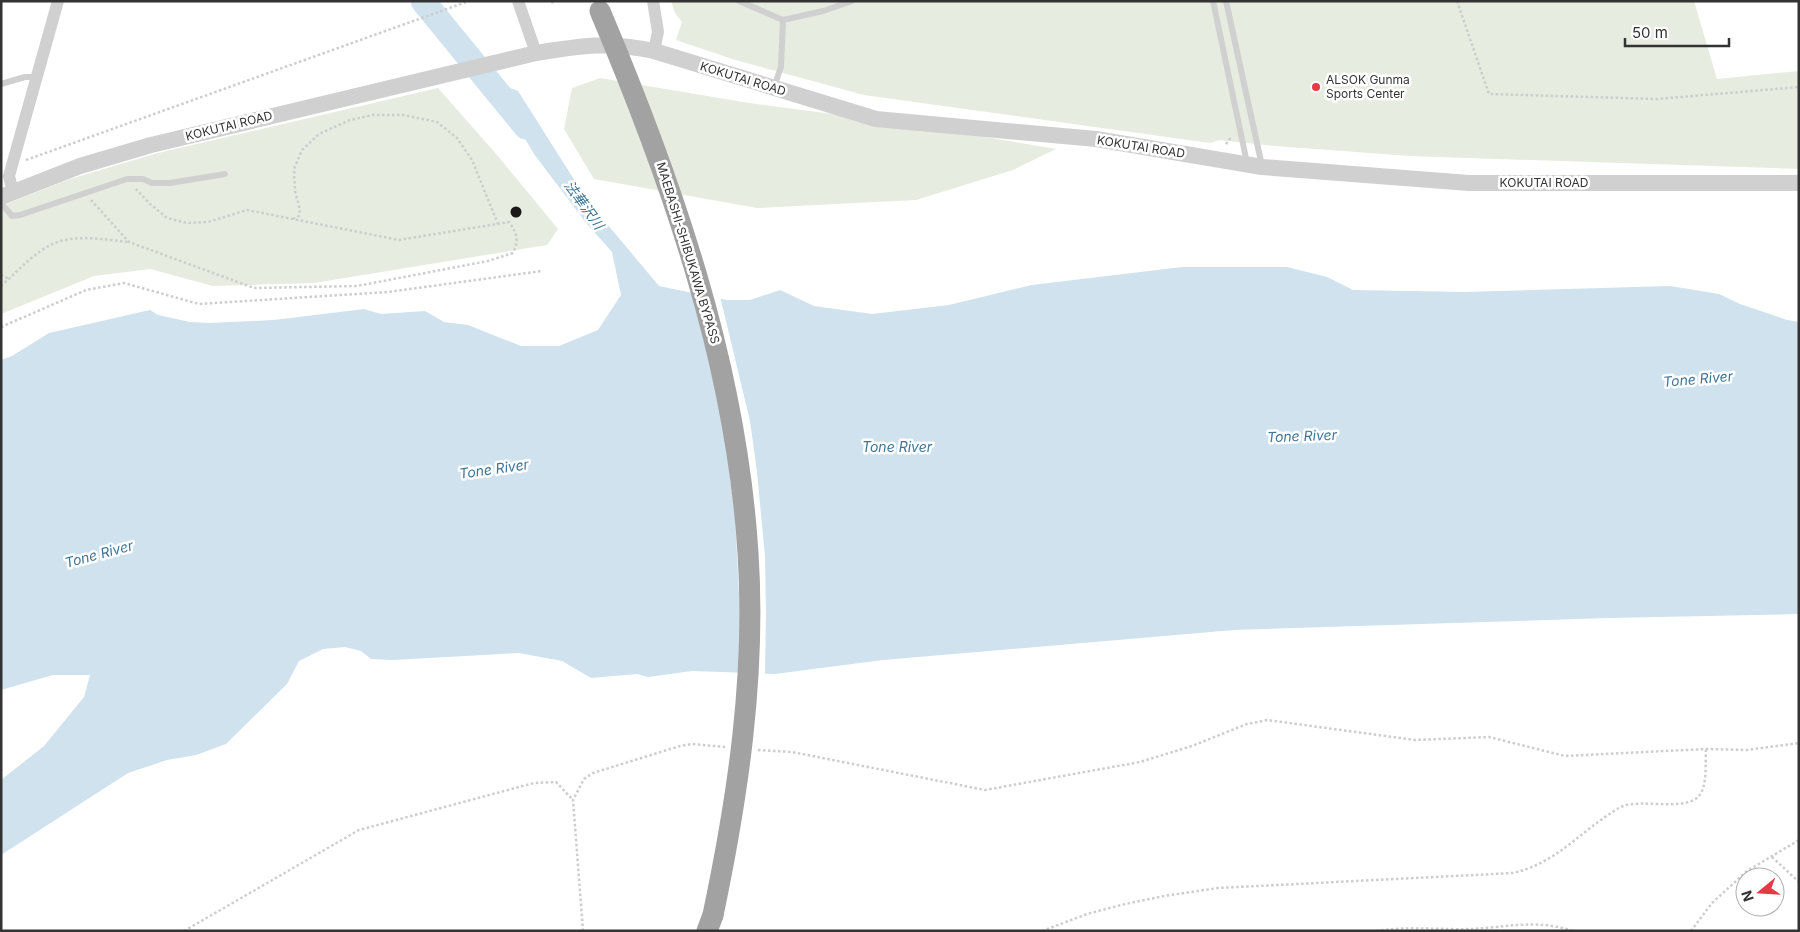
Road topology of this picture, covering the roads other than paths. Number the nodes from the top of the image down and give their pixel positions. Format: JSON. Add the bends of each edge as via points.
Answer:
{"nodes":[{"id":1,"x":58,"y":1,"type":"edge"},
{"id":2,"x":518,"y":1,"type":"edge"},
{"id":3,"x":653,"y":1,"type":"edge"},
{"id":4,"x":739,"y":1,"type":"edge"},
{"id":5,"x":852,"y":1,"type":"edge"},
{"id":6,"x":1212,"y":1,"type":"edge"},
{"id":7,"x":1226,"y":1,"type":"edge"},
{"id":8,"x":598,"y":6,"type":"edge"},
{"id":9,"x":783,"y":20,"type":"junction"},
{"id":10,"x":654,"y":51,"type":"junction"},
{"id":11,"x":536,"y":53,"type":"junction"},
{"id":12,"x":36,"y":76,"type":"junction"},
{"id":13,"x":1,"y":84,"type":"edge"},
{"id":14,"x":774,"y":88,"type":"junction"},
{"id":15,"x":1255,"y":166,"type":"junction"},
{"id":16,"x":225,"y":174,"type":"dead end"},
{"id":17,"x":1799,"y":183,"type":"edge"},
{"id":18,"x":7,"y":194,"type":"edge"},
{"id":19,"x":1,"y":203,"type":"edge"},
{"id":20,"x":710,"y":925,"type":"edge"}],
"edges":[{"from":1,"to":12,"type":"street"},
{"from":2,"to":11,"type":"street"},
{"from":3,"to":10,"type":"street","via":[[658,32]]},
{"from":4,"to":9,"type":"lane"},
{"from":5,"to":9,"type":"lane"},
{"from":6,"to":15,"type":"lane"},
{"from":7,"to":15,"type":"lane"},
{"from":8,"to":20,"type":"highway","name":"MAEBASHI-SHIBUKAWA BYPASS","bridge":true,"via":[[643,115],[698,278],[723,374],[741,474],[748,556],[748,665],[740,763]]},
{"from":9,"to":14,"type":"lane","via":[[781,67]]},
{"from":10,"to":11,"type":"street","name":"KOKUTAI ROAD","via":[[620,44],[584,45]]},
{"from":10,"to":14,"type":"street","name":"KOKUTAI ROAD"},
{"from":11,"to":18,"type":"street","name":"KOKUTAI ROAD","via":[[123,153]]},
{"from":12,"to":13,"type":"lane"},
{"from":12,"to":18,"type":"street","via":[[12,162]]},
{"from":14,"to":15,"type":"street","name":"KOKUTAI ROAD","via":[[876,119],[1096,139]]},
{"from":15,"to":17,"type":"street","name":"KOKUTAI ROAD","via":[[1469,183]]},
{"from":16,"to":19,"type":"lane","via":[[170,184],[127,179],[20,215],[12,216]]}]}
